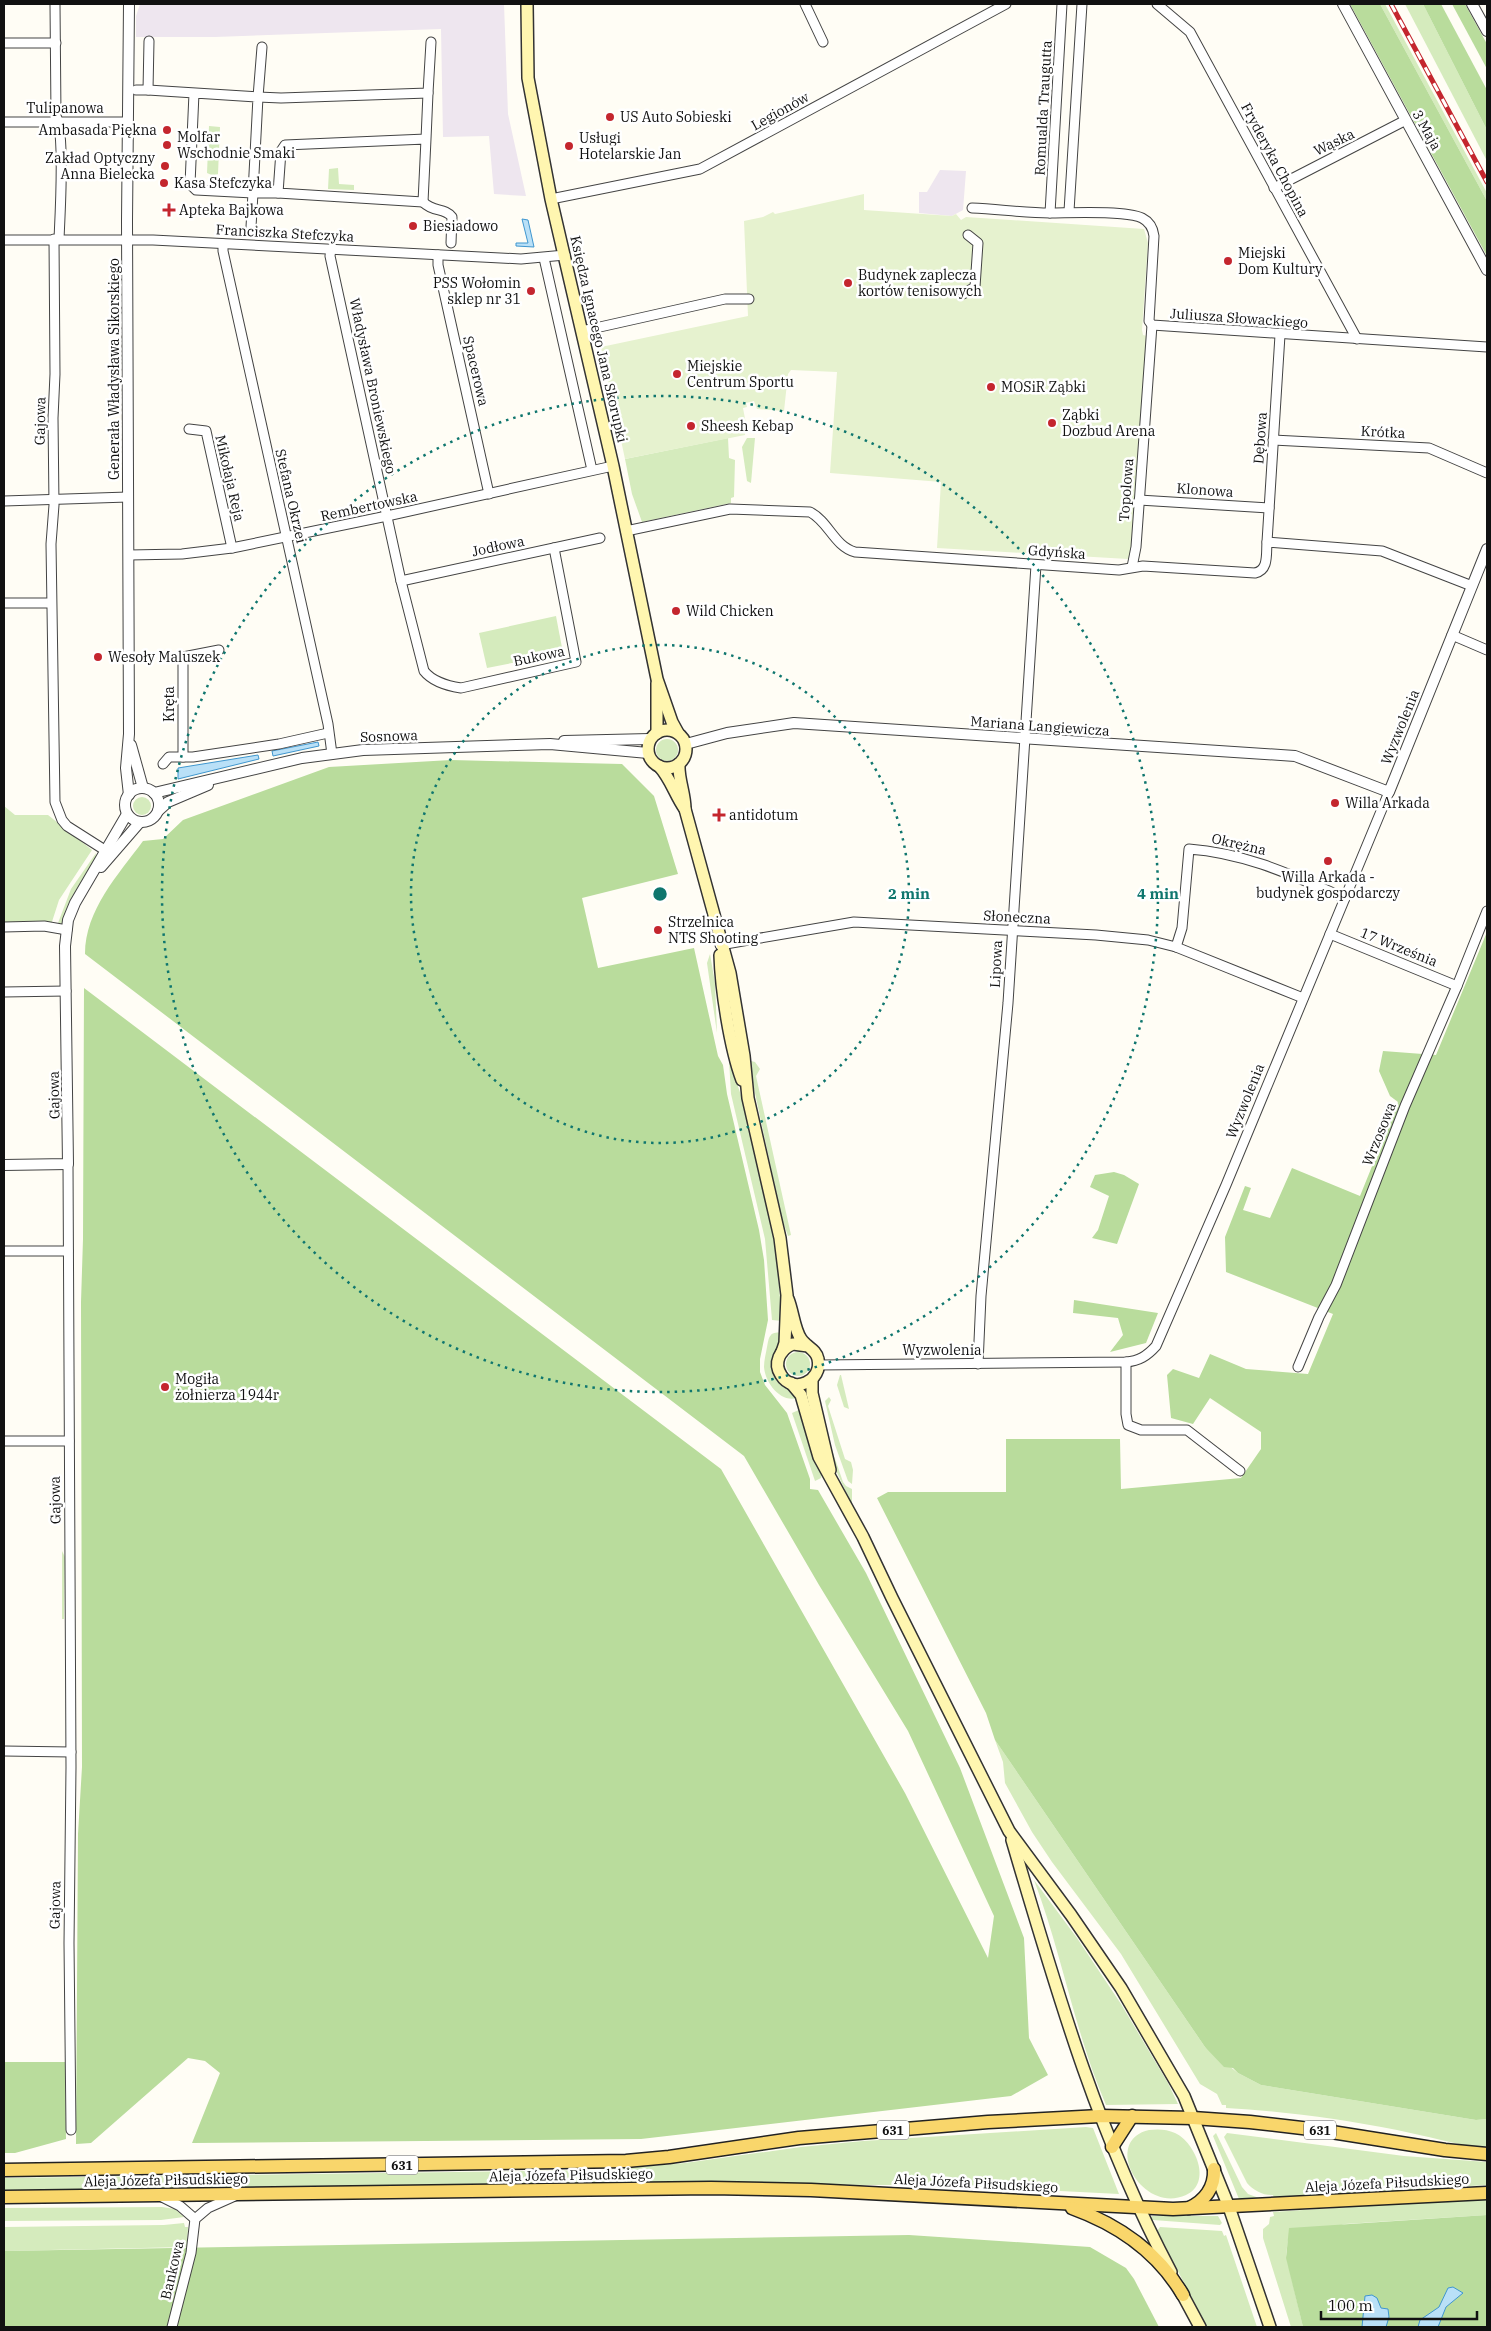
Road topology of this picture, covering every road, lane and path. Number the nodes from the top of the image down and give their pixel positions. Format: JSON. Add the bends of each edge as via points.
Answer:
{"nodes":[{"id":1,"x":55,"y":4,"type":"edge"},
{"id":2,"x":129,"y":4,"type":"edge"},
{"id":3,"x":527,"y":4,"type":"edge"},
{"id":4,"x":805,"y":4,"type":"edge"},
{"id":5,"x":1006,"y":4,"type":"edge"},
{"id":6,"x":1062,"y":4,"type":"edge"},
{"id":7,"x":1082,"y":4,"type":"edge"},
{"id":8,"x":1157,"y":4,"type":"edge"},
{"id":9,"x":1343,"y":4,"type":"edge"},
{"id":10,"x":1472,"y":4,"type":"edge"},
{"id":11,"x":1484,"y":20,"type":"edge"},
{"id":12,"x":1487,"y":31,"type":"edge"},
{"id":13,"x":150,"y":41,"type":"dead end"},
{"id":14,"x":431,"y":42,"type":"dead end"},
{"id":15,"x":822,"y":42,"type":"dead end"},
{"id":16,"x":4,"y":43,"type":"edge"},
{"id":17,"x":56,"y":43,"type":"junction"},
{"id":18,"x":262,"y":47,"type":"dead end"},
{"id":19,"x":136,"y":90,"type":"dead end"},
{"id":20,"x":148,"y":90,"type":"junction"},
{"id":21,"x":194,"y":93,"type":"junction"},
{"id":22,"x":428,"y":93,"type":"junction"},
{"id":23,"x":258,"y":97,"type":"junction"},
{"id":24,"x":1406,"y":120,"type":"junction"},
{"id":25,"x":4,"y":122,"type":"edge"},
{"id":26,"x":60,"y":122,"type":"junction"},
{"id":27,"x":127,"y":122,"type":"junction"},
{"id":28,"x":426,"y":139,"type":"junction"},
{"id":29,"x":1274,"y":188,"type":"junction"},
{"id":30,"x":253,"y":193,"type":"junction"},
{"id":31,"x":278,"y":193,"type":"junction"},
{"id":32,"x":551,"y":199,"type":"junction"},
{"id":33,"x":423,"y":202,"type":"junction"},
{"id":34,"x":972,"y":208,"type":"dead end"},
{"id":35,"x":1069,"y":211,"type":"junction"},
{"id":36,"x":1050,"y":213,"type":"junction"},
{"id":37,"x":251,"y":227,"type":"dead end"},
{"id":38,"x":968,"y":235,"type":"dead end"},
{"id":39,"x":57,"y":239,"type":"junction"},
{"id":40,"x":4,"y":240,"type":"edge"},
{"id":41,"x":127,"y":240,"type":"junction"},
{"id":42,"x":451,"y":243,"type":"dead end"},
{"id":43,"x":223,"y":244,"type":"junction"},
{"id":44,"x":331,"y":249,"type":"junction"},
{"id":45,"x":438,"y":255,"type":"junction"},
{"id":46,"x":565,"y":255,"type":"junction"},
{"id":47,"x":544,"y":258,"type":"junction"},
{"id":48,"x":1487,"y":270,"type":"edge"},
{"id":49,"x":963,"y":294,"type":"dead end"},
{"id":50,"x":749,"y":299,"type":"dead end"},
{"id":51,"x":1152,"y":325,"type":"junction"},
{"id":52,"x":582,"y":331,"type":"junction"},
{"id":53,"x":1280,"y":335,"type":"junction"},
{"id":54,"x":1356,"y":339,"type":"junction"},
{"id":55,"x":1487,"y":347,"type":"edge"},
{"id":56,"x":189,"y":429,"type":"dead end"},
{"id":57,"x":1273,"y":440,"type":"junction"},
{"id":58,"x":613,"y":466,"type":"junction"},
{"id":59,"x":592,"y":470,"type":"junction"},
{"id":60,"x":1487,"y":473,"type":"edge"},
{"id":61,"x":489,"y":494,"type":"junction"},
{"id":62,"x":128,"y":497,"type":"junction"},
{"id":63,"x":54,"y":500,"type":"junction"},
{"id":64,"x":1139,"y":500,"type":"junction"},
{"id":65,"x":4,"y":501,"type":"edge"},
{"id":66,"x":1269,"y":508,"type":"junction"},
{"id":67,"x":387,"y":516,"type":"junction"},
{"id":68,"x":626,"y":531,"type":"junction"},
{"id":69,"x":287,"y":537,"type":"junction"},
{"id":70,"x":600,"y":538,"type":"dead end"},
{"id":71,"x":1267,"y":542,"type":"junction"},
{"id":72,"x":232,"y":548,"type":"junction"},
{"id":73,"x":554,"y":548,"type":"junction"},
{"id":74,"x":1487,"y":549,"type":"edge"},
{"id":75,"x":129,"y":554,"type":"junction"},
{"id":76,"x":1036,"y":565,"type":"junction"},
{"id":77,"x":1132,"y":567,"type":"junction"},
{"id":78,"x":401,"y":581,"type":"junction"},
{"id":79,"x":1472,"y":586,"type":"junction"},
{"id":80,"x":4,"y":603,"type":"edge"},
{"id":81,"x":51,"y":603,"type":"junction"},
{"id":82,"x":1452,"y":636,"type":"junction"},
{"id":83,"x":219,"y":650,"type":"dead end"},
{"id":84,"x":1487,"y":650,"type":"edge"},
{"id":85,"x":657,"y":679,"type":"junction"},
{"id":86,"x":452,"y":686,"type":"joint"},
{"id":87,"x":328,"y":733,"type":"junction"},
{"id":88,"x":678,"y":733,"type":"junction"},
{"id":89,"x":129,"y":734,"type":"junction"},
{"id":90,"x":653,"y":736,"type":"junction"},
{"id":91,"x":1025,"y":738,"type":"junction"},
{"id":92,"x":550,"y":744,"type":"junction"},
{"id":93,"x":686,"y":744,"type":"junction"},
{"id":94,"x":648,"y":753,"type":"junction"},
{"id":95,"x":332,"y":754,"type":"junction"},
{"id":96,"x":183,"y":757,"type":"junction"},
{"id":97,"x":163,"y":764,"type":"dead end"},
{"id":98,"x":679,"y":764,"type":"junction"},
{"id":99,"x":659,"y":766,"type":"junction"},
{"id":100,"x":231,"y":775,"type":"junction"},
{"id":101,"x":142,"y":788,"type":"junction"},
{"id":102,"x":1389,"y":792,"type":"junction"},
{"id":103,"x":154,"y":793,"type":"junction"},
{"id":104,"x":129,"y":795,"type":"junction"},
{"id":105,"x":685,"y":809,"type":"junction"},
{"id":106,"x":158,"y":811,"type":"junction"},
{"id":107,"x":127,"y":814,"type":"junction"},
{"id":108,"x":140,"y":822,"type":"junction"},
{"id":109,"x":108,"y":853,"type":"junction"},
{"id":110,"x":1345,"y":898,"type":"junction"},
{"id":111,"x":1487,"y":911,"type":"edge"},
{"id":112,"x":4,"y":927,"type":"edge"},
{"id":113,"x":67,"y":930,"type":"junction"},
{"id":114,"x":1012,"y":930,"type":"junction"},
{"id":115,"x":1330,"y":934,"type":"junction"},
{"id":116,"x":720,"y":944,"type":"junction"},
{"id":117,"x":1176,"y":946,"type":"junction"},
{"id":118,"x":1458,"y":986,"type":"junction"},
{"id":119,"x":66,"y":991,"type":"junction"},
{"id":120,"x":4,"y":992,"type":"edge"},
{"id":121,"x":1303,"y":998,"type":"junction"},
{"id":122,"x":68,"y":1164,"type":"junction"},
{"id":123,"x":4,"y":1165,"type":"edge"},
{"id":124,"x":68,"y":1251,"type":"junction"},
{"id":125,"x":4,"y":1252,"type":"edge"},
{"id":126,"x":787,"y":1295,"type":"junction"},
{"id":127,"x":808,"y":1346,"type":"junction"},
{"id":128,"x":782,"y":1352,"type":"junction"},
{"id":129,"x":1126,"y":1362,"type":"junction"},
{"id":130,"x":978,"y":1364,"type":"junction"},
{"id":131,"x":819,"y":1365,"type":"junction"},
{"id":132,"x":1298,"y":1367,"type":"dead end"},
{"id":133,"x":812,"y":1380,"type":"junction"},
{"id":134,"x":790,"y":1383,"type":"junction"},
{"id":135,"x":4,"y":1441,"type":"edge"},
{"id":136,"x":69,"y":1441,"type":"junction"},
{"id":137,"x":1240,"y":1472,"type":"dead end"},
{"id":138,"x":832,"y":1479,"type":"junction"},
{"id":139,"x":4,"y":1751,"type":"edge"},
{"id":140,"x":71,"y":1752,"type":"junction"},
{"id":141,"x":1009,"y":1831,"type":"junction"},
{"id":142,"x":1100,"y":2116,"type":"junction"},
{"id":143,"x":1132,"y":2116,"type":"junction"},
{"id":144,"x":1193,"y":2118,"type":"junction"},
{"id":145,"x":71,"y":2130,"type":"dead end"},
{"id":146,"x":1112,"y":2147,"type":"junction"},
{"id":147,"x":1487,"y":2154,"type":"edge"},
{"id":148,"x":1214,"y":2169,"type":"junction"},
{"id":149,"x":4,"y":2170,"type":"edge"},
{"id":150,"x":1487,"y":2193,"type":"edge"},
{"id":151,"x":239,"y":2194,"type":"junction"},
{"id":152,"x":157,"y":2195,"type":"junction"},
{"id":153,"x":4,"y":2197,"type":"edge"},
{"id":154,"x":1050,"y":2203,"type":"junction"},
{"id":155,"x":1229,"y":2207,"type":"junction"},
{"id":156,"x":1138,"y":2208,"type":"junction"},
{"id":157,"x":1187,"y":2209,"type":"junction"},
{"id":158,"x":195,"y":2218,"type":"junction"},
{"id":159,"x":1183,"y":2295,"type":"junction"},
{"id":160,"x":172,"y":2327,"type":"edge"},
{"id":161,"x":1200,"y":2327,"type":"edge"},
{"id":162,"x":1270,"y":2327,"type":"edge"}],
"edges":[{"from":1,"to":17,"type":"street","name":"Gajowa"},
{"from":2,"to":27,"type":"street","name":"Generała Władysława Sikorskiego"},
{"from":3,"to":32,"type":"main road","name":"Księdza Ignacego Jana Skorupki","via":[[528,78]]},
{"from":4,"to":15,"type":"street"},
{"from":5,"to":32,"type":"street","name":"Legionów","via":[[700,169]]},
{"from":6,"to":36,"type":"street","name":"Romualda Traugutta"},
{"from":7,"to":35,"type":"street"},
{"from":8,"to":29,"type":"street","name":"Fryderyka Chopina","via":[[1190,32]]},
{"from":9,"to":24,"type":"street","name":"3 Maja"},
{"from":10,"to":11,"type":"street"},
{"from":11,"to":12,"type":"street"},
{"from":13,"to":20,"type":"street"},
{"from":14,"to":22,"type":"street"},
{"from":16,"to":17,"type":"street"},
{"from":17,"to":26,"type":"street","name":"Gajowa","via":[[56,116]]},
{"from":18,"to":23,"type":"street"},
{"from":19,"to":20,"type":"street"},
{"from":20,"to":21,"type":"street"},
{"from":21,"to":23,"type":"street"},
{"from":21,"to":30,"type":"street","via":[[190,184],[196,190]]},
{"from":22,"to":23,"type":"street"},
{"from":22,"to":28,"type":"street"},
{"from":23,"to":30,"type":"street"},
{"from":24,"to":29,"type":"street","name":"Wąska"},
{"from":24,"to":48,"type":"street","name":"3 Maja"},
{"from":25,"to":26,"type":"street","name":"Tulipanowa"},
{"from":26,"to":27,"type":"street","name":"Tulipanowa"},
{"from":26,"to":39,"type":"street","name":"Gajowa"},
{"from":27,"to":41,"type":"street","name":"Generała Władysława Sikorskiego"},
{"from":28,"to":31,"type":"street","via":[[285,145],[281,151]]},
{"from":28,"to":33,"type":"street"},
{"from":29,"to":54,"type":"street","name":"Fryderyka Chopina"},
{"from":30,"to":31,"type":"street"},
{"from":30,"to":37,"type":"street"},
{"from":31,"to":33,"type":"street"},
{"from":32,"to":46,"type":"main road","name":"Księdza Ignacego Jana Skorupki"},
{"from":33,"to":42,"type":"street","via":[[432,210],[446,212],[452,217]]},
{"from":34,"to":36,"type":"street","name":"Juliusza Słowackiego"},
{"from":35,"to":36,"type":"street","name":"Juliusza Słowackiego"},
{"from":35,"to":51,"type":"street","name":"Juliusza Słowackiego","via":[[1140,217],[1150,224],[1154,236],[1149,321]]},
{"from":38,"to":49,"type":"street","via":[[978,243],[978,252],[975,287]]},
{"from":39,"to":40,"type":"street","name":"Franciszka Stefczyka"},
{"from":39,"to":41,"type":"street","name":"Franciszka Stefczyka"},
{"from":39,"to":63,"type":"street","name":"Gajowa"},
{"from":41,"to":43,"type":"street","name":"Franciszka Stefczyka"},
{"from":41,"to":62,"type":"street","name":"Generała Władysława Sikorskiego"},
{"from":43,"to":44,"type":"street","name":"Franciszka Stefczyka"},
{"from":43,"to":69,"type":"street","name":"Stefana Okrzei"},
{"from":44,"to":45,"type":"street","name":"Franciszka Stefczyka"},
{"from":44,"to":67,"type":"street","name":"Władysława Broniewskiego"},
{"from":45,"to":47,"type":"street","name":"Franciszka Stefczyka"},
{"from":45,"to":61,"type":"street","name":"Spacerowa"},
{"from":46,"to":47,"type":"street","name":"Franciszka Stefczyka"},
{"from":46,"to":52,"type":"main road","name":"Księdza Ignacego Jana Skorupki"},
{"from":47,"to":59,"type":"street"},
{"from":50,"to":52,"type":"street","via":[[725,299]]},
{"from":51,"to":53,"type":"street","name":"Juliusza Słowackiego"},
{"from":51,"to":64,"type":"street","name":"Topolowa"},
{"from":52,"to":58,"type":"main road","name":"Księdza Ignacego Jana Skorupki"},
{"from":53,"to":54,"type":"street","name":"Juliusza Słowackiego"},
{"from":53,"to":57,"type":"street","name":"Dębowa"},
{"from":54,"to":55,"type":"street","name":"Juliusza Słowackiego"},
{"from":56,"to":72,"type":"street","name":"Mikołaja Reja","via":[[206,431]]},
{"from":57,"to":60,"type":"street","name":"Krótka","via":[[1429,448]]},
{"from":57,"to":66,"type":"street","name":"Dębowa"},
{"from":58,"to":59,"type":"street","name":"Rembertowska"},
{"from":58,"to":68,"type":"main road","name":"Księdza Ignacego Jana Skorupki"},
{"from":59,"to":61,"type":"street","name":"Rembertowska"},
{"from":61,"to":67,"type":"street","name":"Rembertowska"},
{"from":62,"to":63,"type":"street"},
{"from":62,"to":75,"type":"street","name":"Generała Władysława Sikorskiego"},
{"from":63,"to":65,"type":"street"},
{"from":63,"to":81,"type":"street","name":"Gajowa"},
{"from":64,"to":66,"type":"street","name":"Klonowa"},
{"from":64,"to":77,"type":"street","name":"Topolowa"},
{"from":66,"to":71,"type":"street","name":"Dębowa"},
{"from":67,"to":69,"type":"street","name":"Rembertowska"},
{"from":67,"to":78,"type":"street","name":"Władysława Broniewskiego"},
{"from":68,"to":76,"type":"street","name":"Gdyńska","via":[[730,509],[810,512],[840,544],[855,552]]},
{"from":68,"to":85,"type":"main road","name":"Księdza Ignacego Jana Skorupki"},
{"from":69,"to":72,"type":"street","name":"Rembertowska"},
{"from":69,"to":87,"type":"street","name":"Stefana Okrzei"},
{"from":70,"to":73,"type":"street","name":"Jodłowa"},
{"from":71,"to":77,"type":"street","name":"Gdyńska","via":[[1264,567],[1255,573]]},
{"from":71,"to":79,"type":"street","via":[[1382,551]]},
{"from":72,"to":75,"type":"street","name":"Rembertowska","via":[[182,554]]},
{"from":73,"to":78,"type":"street","name":"Jodłowa"},
{"from":73,"to":86,"type":"street","name":"Bukowa","via":[[576,662],[460,688]]},
{"from":74,"to":79,"type":"street","name":"Wyzwolenia"},
{"from":75,"to":89,"type":"street","name":"Generała Władysława Sikorskiego"},
{"from":76,"to":77,"type":"street","name":"Gdyńska","via":[[1119,570]]},
{"from":76,"to":91,"type":"street","name":"Lipowa"},
{"from":78,"to":86,"type":"street","name":"Władysława Broniewskiego","via":[[424,671]]},
{"from":79,"to":82,"type":"street","name":"Wyzwolenia"},
{"from":80,"to":81,"type":"street"},
{"from":81,"to":109,"type":"street","name":"Gajowa","via":[[55,802],[67,826]]},
{"from":82,"to":84,"type":"street"},
{"from":82,"to":102,"type":"street","name":"Wyzwolenia"},
{"from":83,"to":96,"type":"street","name":"Kręta","via":[[183,657]]},
{"from":85,"to":88,"type":"main road","name":"Księdza Ignacego Jana Skorupki"},
{"from":85,"to":90,"type":"main road","name":"Księdza Ignacego Jana Skorupki"},
{"from":87,"to":95,"type":"street","name":"Stefana Okrzei"},
{"from":87,"to":96,"type":"street","via":[[278,744]]},
{"from":88,"to":90,"type":"main road","via":[[667,729]]},
{"from":88,"to":93,"type":"main road"},
{"from":89,"to":101,"type":"street","name":"Generała Władysława Sikorskiego"},
{"from":89,"to":104,"type":"street","name":"Generała Władysława Sikorskiego","via":[[126,768]]},
{"from":90,"to":92,"type":"street","name":"Sosnowa"},
{"from":90,"to":94,"type":"main road"},
{"from":91,"to":93,"type":"street","name":"Mariana Langiewicza","via":[[794,724],[727,733]]},
{"from":91,"to":102,"type":"street","name":"Mariana Langiewicza","via":[[1295,756]]},
{"from":91,"to":114,"type":"street","name":"Lipowa"},
{"from":92,"to":94,"type":"street","name":"Sosnowa"},
{"from":92,"to":95,"type":"street","name":"Sosnowa","via":[[364,750]]},
{"from":93,"to":98,"type":"main road"},
{"from":94,"to":99,"type":"main road","via":[[650,760]]},
{"from":95,"to":100,"type":"street","name":"Sosnowa","via":[[270,764]]},
{"from":96,"to":97,"type":"street","via":[[169,757]]},
{"from":98,"to":99,"type":"main road","via":[[670,768]]},
{"from":98,"to":105,"type":"main road"},
{"from":99,"to":105,"type":"main road"},
{"from":100,"to":103,"type":"street","name":"Sosnowa"},
{"from":100,"to":106,"type":"street","name":"Sosnowa","via":[[168,802]]},
{"from":101,"to":103,"type":"street"},
{"from":101,"to":104,"type":"street"},
{"from":102,"to":110,"type":"street","name":"Wyzwolenia"},
{"from":103,"to":106,"type":"street","via":[[158,799]]},
{"from":104,"to":107,"type":"street","via":[[125,802]]},
{"from":105,"to":116,"type":"main road"},
{"from":106,"to":108,"type":"street","via":[[151,820]]},
{"from":107,"to":108,"type":"street"},
{"from":107,"to":109,"type":"street","name":"Gajowa"},
{"from":108,"to":109,"type":"street","name":"Gajowa"},
{"from":109,"to":113,"type":"street","name":"Gajowa","via":[[75,902]]},
{"from":110,"to":115,"type":"street","name":"Wyzwolenia"},
{"from":110,"to":117,"type":"street","name":"Okrężna","via":[[1264,864],[1217,851],[1189,849],[1182,928]]},
{"from":111,"to":118,"type":"street","name":"Wrzosowa"},
{"from":112,"to":113,"type":"street","via":[[44,926]]},
{"from":113,"to":119,"type":"street","name":"Gajowa"},
{"from":114,"to":116,"type":"street","name":"Słoneczna","via":[[854,922]]},
{"from":114,"to":117,"type":"street","name":"Słoneczna","via":[[1104,935]]},
{"from":114,"to":130,"type":"street","name":"Lipowa"},
{"from":115,"to":118,"type":"street","name":"17 Września"},
{"from":115,"to":121,"type":"street","name":"Wyzwolenia"},
{"from":116,"to":126,"type":"main road","via":[[720,974],[733,1045],[780,1238]]},
{"from":117,"to":121,"type":"street","name":"Słoneczna"},
{"from":118,"to":132,"type":"street","name":"Wrzosowa","via":[[1404,1106],[1336,1285]]},
{"from":119,"to":120,"type":"street"},
{"from":119,"to":122,"type":"street","name":"Gajowa"},
{"from":121,"to":129,"type":"street","name":"Wyzwolenia","via":[[1156,1346],[1143,1358]]},
{"from":122,"to":123,"type":"street"},
{"from":122,"to":124,"type":"street","name":"Gajowa"},
{"from":124,"to":125,"type":"street"},
{"from":124,"to":136,"type":"street","name":"Gajowa"},
{"from":126,"to":127,"type":"main road","via":[[800,1336]]},
{"from":126,"to":128,"type":"main road"},
{"from":127,"to":128,"type":"main road","via":[[793,1344]]},
{"from":127,"to":131,"type":"main road","via":[[817,1356]]},
{"from":128,"to":134,"type":"main road","via":[[778,1370]]},
{"from":129,"to":130,"type":"street","name":"Wyzwolenia"},
{"from":129,"to":137,"type":"street","via":[[1128,1425],[1141,1430],[1187,1430]]},
{"from":130,"to":131,"type":"street","name":"Wyzwolenia"},
{"from":131,"to":133,"type":"main road"},
{"from":133,"to":134,"type":"main road","via":[[801,1385]]},
{"from":133,"to":138,"type":"main road","via":[[812,1393]]},
{"from":134,"to":138,"type":"main road","via":[[801,1396],[815,1447]]},
{"from":135,"to":136,"type":"street"},
{"from":136,"to":140,"type":"street","name":"Gajowa"},
{"from":138,"to":141,"type":"main road"},
{"from":139,"to":140,"type":"street"},
{"from":140,"to":145,"type":"street","name":"Gajowa"},
{"from":141,"to":142,"type":"main road","via":[[1064,2015]]},
{"from":141,"to":144,"type":"main road","via":[[1121,1988],[1184,2096]]},
{"from":142,"to":143,"type":"main road","number":"631"},
{"from":142,"to":146,"type":"main road"},
{"from":142,"to":149,"type":"main road","name":"Aleja Józefa Piłsudskiego","number":"631","via":[[799,2138],[626,2161]]},
{"from":143,"to":144,"type":"main road","number":"631"},
{"from":143,"to":146,"type":"main road"},
{"from":144,"to":147,"type":"main road","name":"Aleja Józefa Piłsudskiego","number":"631","via":[[1319,2130]]},
{"from":144,"to":148,"type":"main road"},
{"from":146,"to":156,"type":"main road"},
{"from":148,"to":155,"type":"main road"},
{"from":148,"to":157,"type":"main road","via":[[1206,2195]]},
{"from":150,"to":155,"type":"main road","name":"Aleja Józefa Piłsudskiego","number":"631"},
{"from":151,"to":152,"type":"main road","name":"Aleja Józefa Piłsudskiego","number":"631"},
{"from":151,"to":154,"type":"main road","name":"Aleja Józefa Piłsudskiego","number":"631","via":[[711,2188],[821,2190]]},
{"from":151,"to":158,"type":"street","via":[[208,2208]]},
{"from":152,"to":153,"type":"main road","name":"Aleja Józefa Piłsudskiego","number":"631"},
{"from":152,"to":158,"type":"street"},
{"from":154,"to":156,"type":"main road","name":"Aleja Józefa Piłsudskiego","number":"631"},
{"from":154,"to":159,"type":"main road","via":[[1084,2212],[1124,2233],[1161,2263]]},
{"from":155,"to":157,"type":"main road","number":"631"},
{"from":155,"to":162,"type":"main road"},
{"from":156,"to":157,"type":"main road","number":"631"},
{"from":156,"to":159,"type":"main road"},
{"from":158,"to":160,"type":"street","name":"Bankowa","via":[[191,2253]]},
{"from":159,"to":161,"type":"main road"}]}
